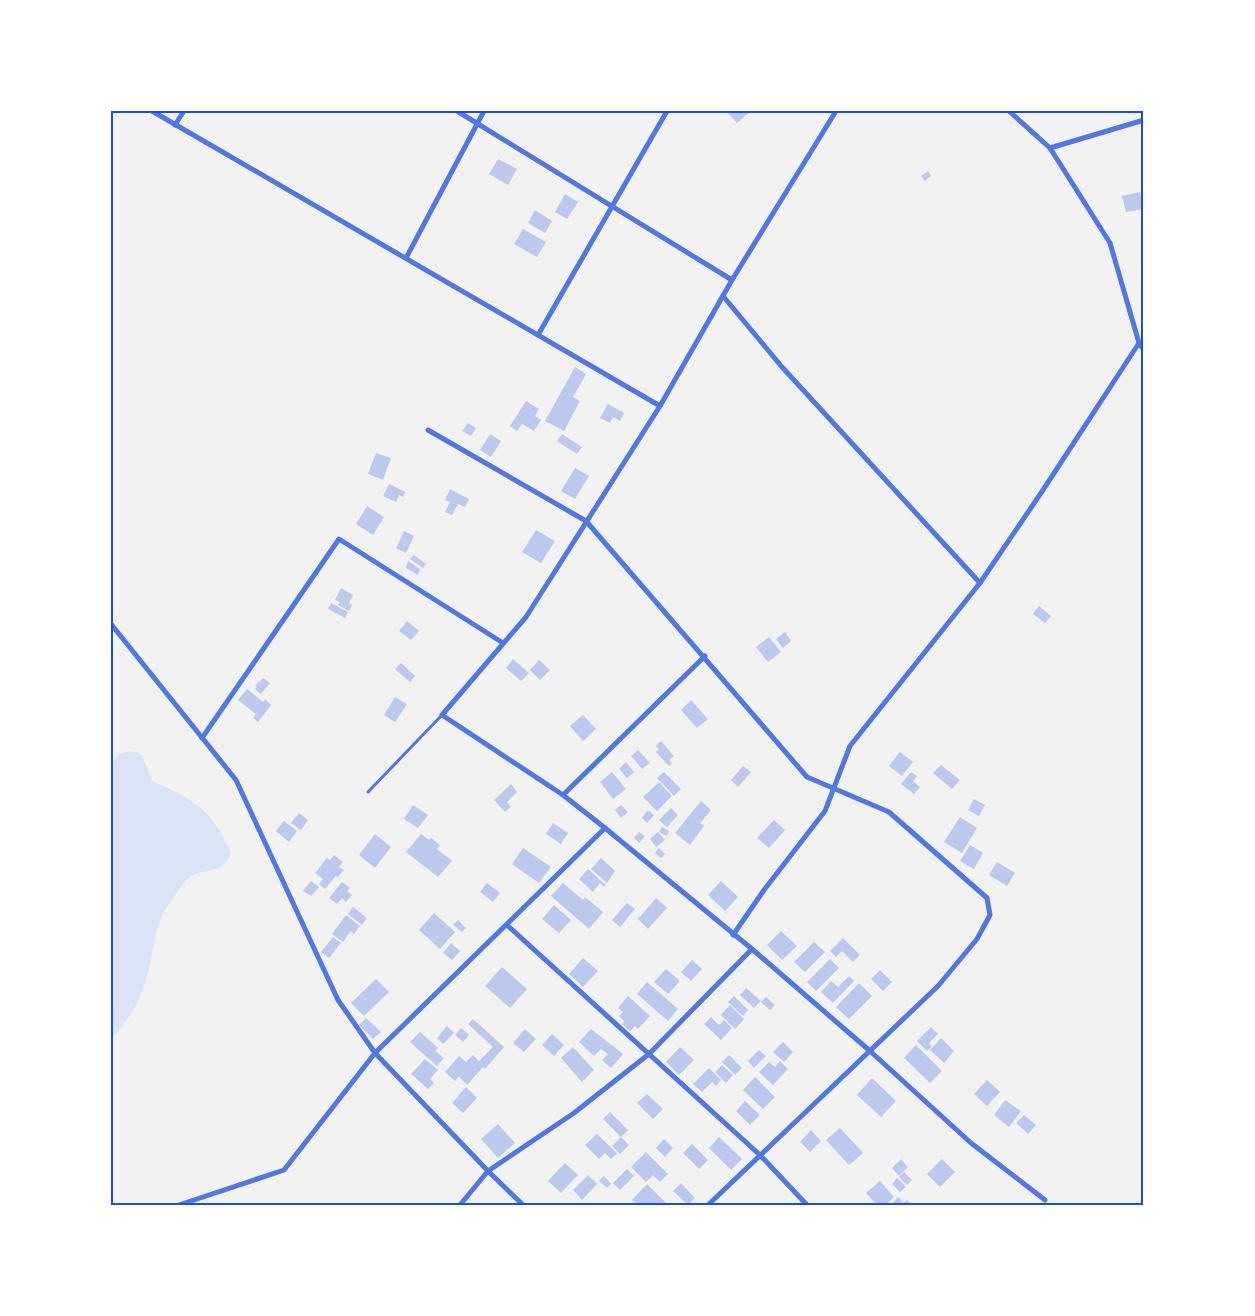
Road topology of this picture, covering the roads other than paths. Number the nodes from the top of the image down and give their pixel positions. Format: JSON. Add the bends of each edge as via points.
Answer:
{"nodes":[{"id":1,"x":152,"y":111,"type":"edge"},
{"id":2,"x":184,"y":111,"type":"edge"},
{"id":3,"x":457,"y":111,"type":"edge"},
{"id":4,"x":484,"y":111,"type":"edge"},
{"id":5,"x":667,"y":111,"type":"edge"},
{"id":6,"x":836,"y":111,"type":"edge"},
{"id":7,"x":1009,"y":111,"type":"edge"},
{"id":8,"x":1144,"y":120,"type":"edge"},
{"id":9,"x":478,"y":123,"type":"junction"},
{"id":10,"x":175,"y":125,"type":"junction"},
{"id":11,"x":1050,"y":148,"type":"junction"},
{"id":12,"x":612,"y":206,"type":"junction"},
{"id":13,"x":406,"y":258,"type":"junction"},
{"id":14,"x":732,"y":280,"type":"junction"},
{"id":15,"x":723,"y":296,"type":"junction"},
{"id":16,"x":538,"y":335,"type":"junction"},
{"id":17,"x":1139,"y":343,"type":"junction"},
{"id":18,"x":1144,"y":350,"type":"edge"},
{"id":19,"x":660,"y":406,"type":"junction"},
{"id":20,"x":428,"y":430,"type":"dead end"},
{"id":21,"x":586,"y":521,"type":"junction"},
{"id":22,"x":980,"y":584,"type":"junction"},
{"id":23,"x":111,"y":624,"type":"edge"},
{"id":24,"x":503,"y":643,"type":"junction"},
{"id":25,"x":705,"y":656,"type":"junction"},
{"id":26,"x":442,"y":715,"type":"junction"},
{"id":27,"x":202,"y":738,"type":"junction"},
{"id":28,"x":833,"y":788,"type":"junction"},
{"id":29,"x":368,"y":792,"type":"dead end"},
{"id":30,"x":563,"y":795,"type":"junction"},
{"id":31,"x":605,"y":828,"type":"junction"},
{"id":32,"x":507,"y":925,"type":"junction"},
{"id":33,"x":733,"y":935,"type":"junction"},
{"id":34,"x":752,"y":949,"type":"junction"},
{"id":35,"x":870,"y":1052,"type":"junction"},
{"id":36,"x":375,"y":1053,"type":"junction"},
{"id":37,"x":649,"y":1053,"type":"junction"},
{"id":38,"x":760,"y":1155,"type":"junction"},
{"id":39,"x":488,"y":1172,"type":"junction"},
{"id":40,"x":1045,"y":1200,"type":"dead end"},
{"id":41,"x":180,"y":1205,"type":"edge"},
{"id":42,"x":460,"y":1205,"type":"edge"},
{"id":43,"x":523,"y":1205,"type":"edge"},
{"id":44,"x":708,"y":1205,"type":"edge"},
{"id":45,"x":807,"y":1205,"type":"edge"}],
"edges":[{"from":1,"to":10,"type":"street"},
{"from":2,"to":10,"type":"street"},
{"from":3,"to":9,"type":"street"},
{"from":4,"to":9,"type":"street"},
{"from":5,"to":12,"type":"street"},
{"from":6,"to":14,"type":"street"},
{"from":7,"to":11,"type":"street"},
{"from":8,"to":11,"type":"street"},
{"from":9,"to":12,"type":"street"},
{"from":9,"to":13,"type":"street"},
{"from":10,"to":13,"type":"street"},
{"from":11,"to":17,"type":"street","via":[[1110,243]]},
{"from":12,"to":14,"type":"street"},
{"from":12,"to":16,"type":"street"},
{"from":13,"to":16,"type":"street"},
{"from":14,"to":15,"type":"street"},
{"from":15,"to":19,"type":"street"},
{"from":15,"to":22,"type":"street","via":[[782,367]]},
{"from":16,"to":19,"type":"street"},
{"from":17,"to":18,"type":"street"},
{"from":17,"to":22,"type":"street"},
{"from":19,"to":21,"type":"street"},
{"from":20,"to":21,"type":"street"},
{"from":21,"to":24,"type":"street","via":[[526,617]]},
{"from":21,"to":25,"type":"street"},
{"from":22,"to":28,"type":"street","via":[[850,746]]},
{"from":23,"to":27,"type":"street"},
{"from":24,"to":26,"type":"street"},
{"from":24,"to":27,"type":"street","via":[[339,539]]},
{"from":25,"to":28,"type":"street","via":[[807,777]]},
{"from":25,"to":30,"type":"street"},
{"from":26,"to":29,"type":"lane"},
{"from":26,"to":30,"type":"street"},
{"from":27,"to":36,"type":"street","via":[[236,780],[338,1000]]},
{"from":28,"to":33,"type":"street","via":[[825,811]]},
{"from":28,"to":35,"type":"street","via":[[889,812],[987,898],[990,915],[977,939],[938,986]]},
{"from":30,"to":31,"type":"street"},
{"from":31,"to":32,"type":"street"},
{"from":31,"to":33,"type":"street"},
{"from":32,"to":36,"type":"street"},
{"from":32,"to":37,"type":"street"},
{"from":33,"to":34,"type":"street"},
{"from":34,"to":35,"type":"street"},
{"from":34,"to":37,"type":"street"},
{"from":35,"to":38,"type":"street"},
{"from":35,"to":40,"type":"street","via":[[971,1143]]},
{"from":36,"to":39,"type":"street"},
{"from":36,"to":41,"type":"street","via":[[284,1170]]},
{"from":37,"to":38,"type":"street"},
{"from":37,"to":39,"type":"street","via":[[574,1113]]},
{"from":38,"to":44,"type":"street"},
{"from":38,"to":45,"type":"street"},
{"from":39,"to":42,"type":"street"},
{"from":39,"to":43,"type":"street"}]}
